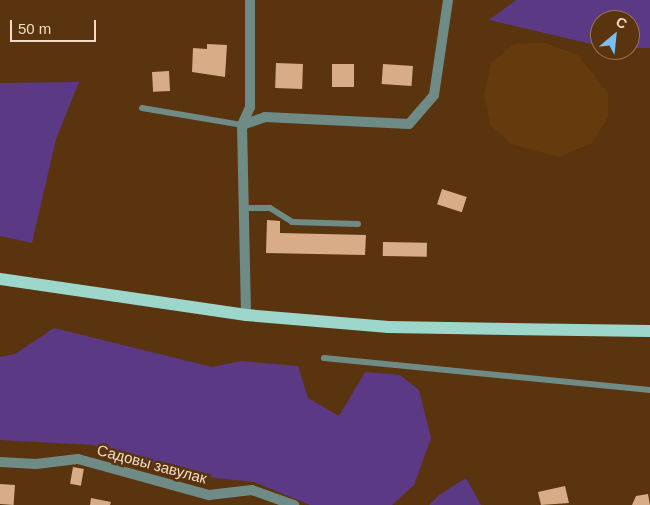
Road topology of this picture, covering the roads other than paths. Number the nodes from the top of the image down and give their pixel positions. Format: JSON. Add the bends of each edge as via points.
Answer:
{"nodes":[{"id":1,"x":250,"y":0,"type":"edge"},
{"id":2,"x":448,"y":0,"type":"edge"},
{"id":3,"x":142,"y":108,"type":"dead end"},
{"id":4,"x":242,"y":125,"type":"junction"},
{"id":5,"x":244,"y":208,"type":"junction"},
{"id":6,"x":358,"y":224,"type":"dead end"},
{"id":7,"x":0,"y":279,"type":"edge"},
{"id":8,"x":246,"y":315,"type":"junction"},
{"id":9,"x":650,"y":331,"type":"edge"},
{"id":10,"x":324,"y":358,"type":"dead end"},
{"id":11,"x":650,"y":390,"type":"edge"},
{"id":12,"x":0,"y":462,"type":"edge"},
{"id":13,"x":294,"y":505,"type":"edge"}],
"edges":[{"from":1,"to":4,"type":"street","via":[[250,107]]},
{"from":2,"to":4,"type":"street","via":[[434,95],[409,124],[265,117]]},
{"from":3,"to":4,"type":"lane"},
{"from":4,"to":5,"type":"street"},
{"from":5,"to":6,"type":"lane","via":[[270,208],[292,222]]},
{"from":5,"to":8,"type":"street"},
{"from":7,"to":8,"type":"main road"},
{"from":8,"to":9,"type":"main road","via":[[388,327]]},
{"from":10,"to":11,"type":"lane"},
{"from":12,"to":13,"type":"street","name":"Садовы завулак","via":[[36,464],[78,459],[209,495],[252,490]]}]}
